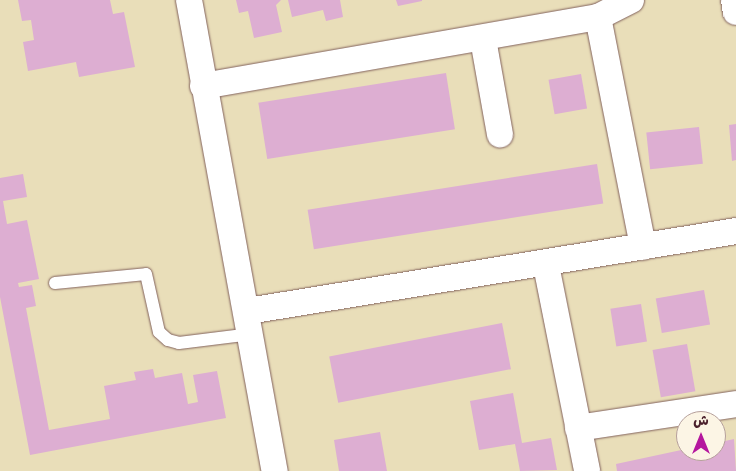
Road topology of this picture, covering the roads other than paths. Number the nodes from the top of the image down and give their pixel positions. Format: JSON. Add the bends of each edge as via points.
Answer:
{"nodes":[{"id":1,"x":189,"y":0,"type":"edge"},
{"id":2,"x":631,"y":0,"type":"edge"},
{"id":3,"x":734,"y":0,"type":"edge"},
{"id":4,"x":736,"y":12,"type":"edge"},
{"id":5,"x":598,"y":17,"type":"junction"},
{"id":6,"x":483,"y":39,"type":"junction"},
{"id":7,"x":203,"y":86,"type":"junction"},
{"id":8,"x":500,"y":134,"type":"dead end"},
{"id":9,"x":736,"y":230,"type":"edge"},
{"id":10,"x":643,"y":247,"type":"junction"},
{"id":11,"x":546,"y":265,"type":"junction"},
{"id":12,"x":55,"y":283,"type":"dead end"},
{"id":13,"x":250,"y":322,"type":"junction"},
{"id":14,"x":736,"y":404,"type":"edge"},
{"id":15,"x":578,"y":428,"type":"junction"},
{"id":16,"x":275,"y":471,"type":"edge"},
{"id":17,"x":587,"y":471,"type":"edge"}],
"edges":[{"from":1,"to":7,"type":"street"},
{"from":2,"to":5,"type":"street"},
{"from":3,"to":4,"type":"street"},
{"from":5,"to":6,"type":"street"},
{"from":5,"to":10,"type":"street"},
{"from":6,"to":7,"type":"street"},
{"from":6,"to":8,"type":"street"},
{"from":7,"to":13,"type":"street"},
{"from":9,"to":10,"type":"street"},
{"from":10,"to":11,"type":"street"},
{"from":11,"to":13,"type":"street"},
{"from":11,"to":15,"type":"street"},
{"from":12,"to":13,"type":"lane","via":[[146,274],[160,332],[168,340],[179,343]]},
{"from":13,"to":16,"type":"street"},
{"from":14,"to":15,"type":"street"},
{"from":15,"to":17,"type":"street"}]}
